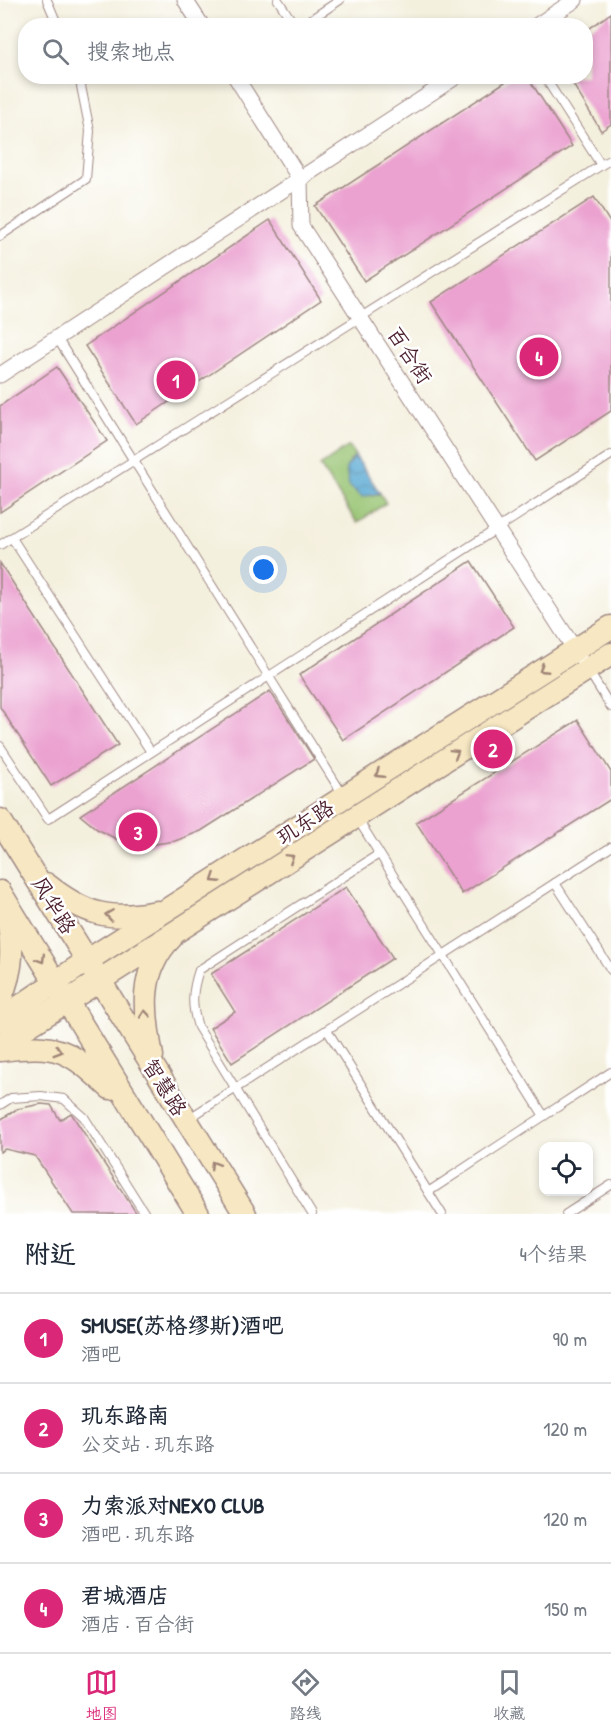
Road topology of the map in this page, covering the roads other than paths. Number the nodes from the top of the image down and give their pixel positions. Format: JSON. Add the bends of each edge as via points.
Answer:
{"nodes":[{"id":1,"x":47,"y":0,"type":"edge"},
{"id":2,"x":185,"y":0,"type":"edge"},
{"id":3,"x":278,"y":0,"type":"edge"},
{"id":4,"x":340,"y":0,"type":"edge"},
{"id":5,"x":575,"y":0,"type":"edge"},
{"id":6,"x":55,"y":18,"type":"edge"},
{"id":7,"x":197,"y":18,"type":"edge"},
{"id":8,"x":290,"y":18,"type":"edge"},
{"id":9,"x":314,"y":18,"type":"edge"},
{"id":10,"x":548,"y":18,"type":"edge"},
{"id":11,"x":81,"y":84,"type":"edge"},
{"id":12,"x":240,"y":84,"type":"edge"},
{"id":13,"x":445,"y":84,"type":"edge"},
{"id":14,"x":549,"y":84,"type":"edge"},
{"id":15,"x":611,"y":159,"type":"edge"},
{"id":16,"x":601,"y":165,"type":"junction"},
{"id":17,"x":300,"y":179,"type":"junction"},
{"id":18,"x":0,"y":236,"type":"edge"},
{"id":19,"x":361,"y":317,"type":"junction"},
{"id":20,"x":57,"y":338,"type":"junction"},
{"id":21,"x":0,"y":375,"type":"edge"},
{"id":22,"x":611,"y":455,"type":"edge"},
{"id":23,"x":134,"y":461,"type":"junction"},
{"id":24,"x":497,"y":528,"type":"junction"},
{"id":25,"x":12,"y":538,"type":"junction"},
{"id":26,"x":0,"y":546,"type":"edge"},
{"id":27,"x":611,"y":627,"type":"edge"},
{"id":28,"x":575,"y":649,"type":"junction"},
{"id":29,"x":611,"y":654,"type":"edge"},
{"id":30,"x":587,"y":669,"type":"junction"},
{"id":31,"x":268,"y":676,"type":"junction"},
{"id":32,"x":611,"y":707,"type":"edge"},
{"id":33,"x":0,"y":746,"type":"edge"},
{"id":34,"x":151,"y":752,"type":"junction"},
{"id":35,"x":350,"y":806,"type":"junction"},
{"id":36,"x":2,"y":826,"type":"edge"},
{"id":37,"x":611,"y":847,"type":"edge"},
{"id":38,"x":380,"y":854,"type":"junction"},
{"id":39,"x":36,"y":876,"type":"junction"},
{"id":40,"x":555,"y":883,"type":"junction"},
{"id":41,"x":3,"y":895,"type":"edge"},
{"id":42,"x":167,"y":910,"type":"junction"},
{"id":43,"x":187,"y":922,"type":"junction"},
{"id":44,"x":443,"y":955,"type":"junction"},
{"id":45,"x":93,"y":969,"type":"junction"},
{"id":46,"x":611,"y":970,"type":"edge"},
{"id":47,"x":61,"y":992,"type":"junction"},
{"id":48,"x":0,"y":1000,"type":"edge"},
{"id":49,"x":0,"y":1020,"type":"edge"},
{"id":50,"x":327,"y":1030,"type":"junction"},
{"id":51,"x":0,"y":1044,"type":"edge"},
{"id":52,"x":0,"y":1050,"type":"edge"},
{"id":53,"x":155,"y":1071,"type":"junction"},
{"id":54,"x":611,"y":1072,"type":"edge"},
{"id":55,"x":236,"y":1088,"type":"junction"},
{"id":56,"x":0,"y":1105,"type":"edge"},
{"id":57,"x":130,"y":1106,"type":"junction"},
{"id":58,"x":544,"y":1116,"type":"junction"},
{"id":59,"x":186,"y":1121,"type":"junction"},
{"id":60,"x":611,"y":1185,"type":"edge"},
{"id":61,"x":428,"y":1192,"type":"junction"},
{"id":62,"x":145,"y":1214,"type":"edge"},
{"id":63,"x":198,"y":1214,"type":"edge"},
{"id":64,"x":245,"y":1214,"type":"edge"},
{"id":65,"x":312,"y":1214,"type":"edge"},
{"id":66,"x":442,"y":1214,"type":"edge"},
{"id":67,"x":566,"y":1214,"type":"edge"}],
"edges":[{"from":1,"to":6,"type":"lane"},
{"from":2,"to":7,"type":"street"},
{"from":3,"to":8,"type":"lane"},
{"from":4,"to":9,"type":"lane"},
{"from":5,"to":10,"type":"street"},
{"from":11,"to":18,"type":"lane","via":[[90,131],[86,179]]},
{"from":12,"to":17,"type":"street","name":"百合街"},
{"from":13,"to":17,"type":"street"},
{"from":14,"to":16,"type":"lane"},
{"from":15,"to":16,"type":"lane"},
{"from":16,"to":19,"type":"lane"},
{"from":17,"to":19,"type":"street","name":"百合街","via":[[302,226]]},
{"from":17,"to":20,"type":"street"},
{"from":19,"to":23,"type":"lane"},
{"from":19,"to":24,"type":"street","name":"百合街"},
{"from":20,"to":21,"type":"street"},
{"from":20,"to":23,"type":"lane"},
{"from":22,"to":24,"type":"lane"},
{"from":23,"to":25,"type":"lane"},
{"from":23,"to":31,"type":"lane"},
{"from":24,"to":28,"type":"street","name":"百合街"},
{"from":24,"to":31,"type":"lane"},
{"from":25,"to":26,"type":"lane"},
{"from":25,"to":34,"type":"lane"},
{"from":27,"to":28,"type":"main road","name":"玑东路"},
{"from":28,"to":30,"type":"street","name":"百合街"},
{"from":28,"to":35,"type":"main road","name":"玑东路","one_way":true},
{"from":29,"to":30,"type":"main road","name":"玑东路"},
{"from":30,"to":32,"type":"lane"},
{"from":35,"to":30,"type":"main road","name":"玑东路","one_way":true},
{"from":31,"to":34,"type":"lane"},
{"from":31,"to":35,"type":"lane"},
{"from":33,"to":34,"type":"lane","via":[[48,819]]},
{"from":35,"to":38,"type":"lane"},
{"from":35,"to":42,"type":"main road","name":"玑东路","one_way":true},
{"from":43,"to":35,"type":"main road","name":"玑东路","one_way":true},
{"from":36,"to":39,"type":"main road","name":"风华路"},
{"from":37,"to":40,"type":"lane"},
{"from":38,"to":44,"type":"lane"},
{"from":38,"to":55,"type":"lane","via":[[199,970],[192,1007],[198,1026]]},
{"from":42,"to":39,"type":"main road","one_way":true,"via":[[128,917],[105,916],[65,899]]},
{"from":39,"to":45,"type":"main road","name":"风华路"},
{"from":40,"to":44,"type":"lane"},
{"from":40,"to":46,"type":"lane"},
{"from":41,"to":47,"type":"main road","name":"风华路","one_way":true},
{"from":41,"to":48,"type":"main road","via":[[13,947],[10,975]]},
{"from":42,"to":45,"type":"main road","name":"玑东路"},
{"from":43,"to":45,"type":"main road","name":"玑东路"},
{"from":53,"to":43,"type":"main road","one_way":true,"via":[[144,1003],[151,967],[159,950]]},
{"from":44,"to":50,"type":"lane"},
{"from":44,"to":58,"type":"lane"},
{"from":45,"to":47,"type":"main road","name":"玑东路"},
{"from":45,"to":53,"type":"main road","name":"智慧路"},
{"from":47,"to":49,"type":"main road","name":"玑东路"},
{"from":47,"to":51,"type":"main road","name":"玑东路"},
{"from":47,"to":57,"type":"main road","name":"智慧路"},
{"from":50,"to":55,"type":"lane"},
{"from":50,"to":61,"type":"lane"},
{"from":52,"to":57,"type":"main road","one_way":true,"via":[[52,1048],[77,1057]]},
{"from":53,"to":59,"type":"main road","name":"智慧路"},
{"from":54,"to":58,"type":"lane"},
{"from":55,"to":59,"type":"lane"},
{"from":55,"to":65,"type":"lane"},
{"from":56,"to":62,"type":"lane","via":[[11,1098],[64,1099],[84,1117]]},
{"from":57,"to":63,"type":"main road","name":"智慧路"},
{"from":58,"to":61,"type":"lane"},
{"from":64,"to":59,"type":"main road","name":"智慧路","one_way":true},
{"from":60,"to":67,"type":"lane"},
{"from":61,"to":66,"type":"lane"}]}
